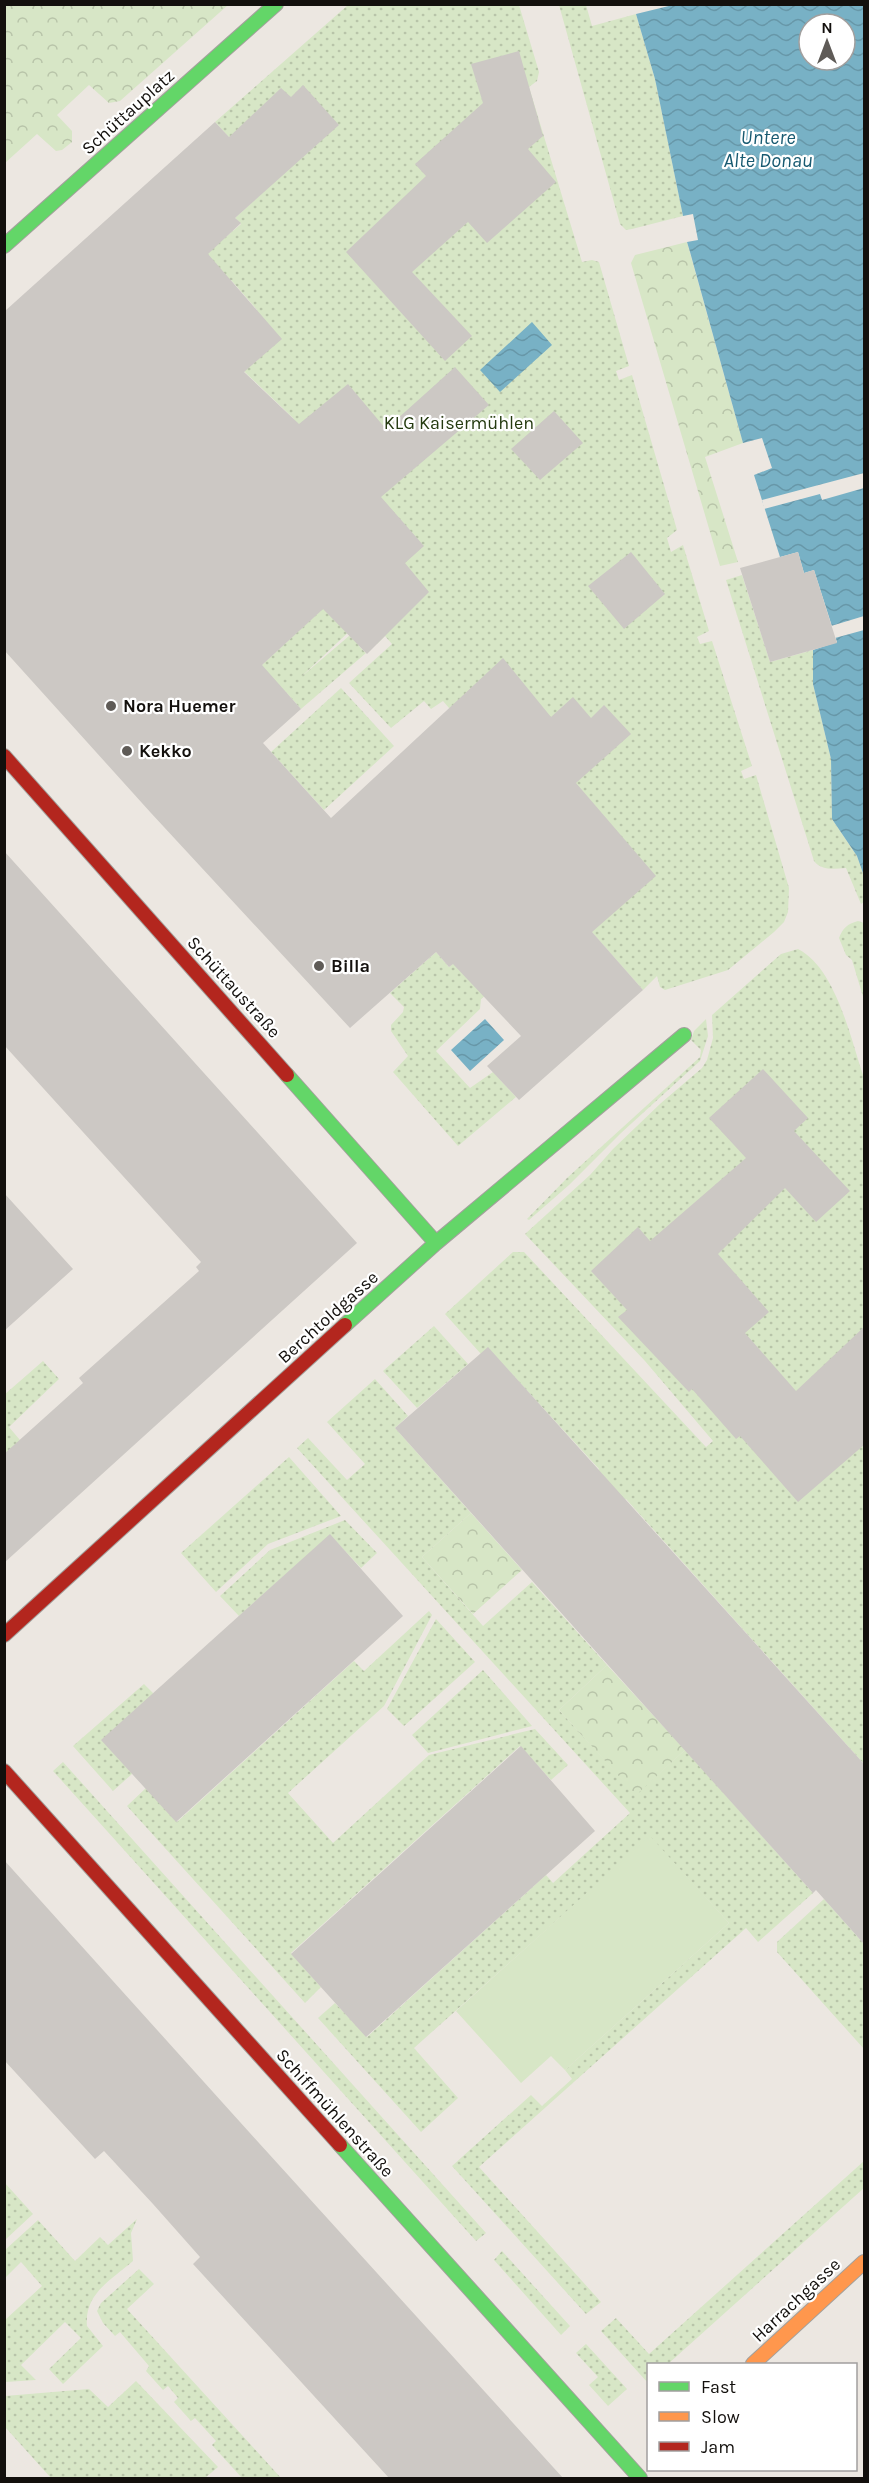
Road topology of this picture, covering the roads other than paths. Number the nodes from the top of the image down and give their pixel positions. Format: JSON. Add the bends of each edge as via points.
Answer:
{"nodes":[{"id":1,"x":276,"y":4,"type":"edge"},
{"id":2,"x":4,"y":246,"type":"edge"},
{"id":3,"x":4,"y":756,"type":"edge"},
{"id":4,"x":684,"y":1035,"type":"dead end"},
{"id":5,"x":436,"y":1243,"type":"junction"},
{"id":6,"x":4,"y":1635,"type":"edge"},
{"id":7,"x":4,"y":1771,"type":"edge"},
{"id":8,"x":864,"y":2262,"type":"edge"},
{"id":9,"x":754,"y":2363,"type":"edge"},
{"id":10,"x":637,"y":2476,"type":"edge"}],
"edges":[{"from":1,"to":2,"type":"street","name":"Schüttauplatz"},
{"from":3,"to":5,"type":"street","name":"Schüttaustraße"},
{"from":4,"to":5,"type":"street","name":"Berchtoldgasse"},
{"from":5,"to":6,"type":"street","name":"Berchtoldgasse"},
{"from":7,"to":10,"type":"street","name":"Schiffmühlenstraße"},
{"from":8,"to":9,"type":"street","name":"Harrachgasse"}]}
